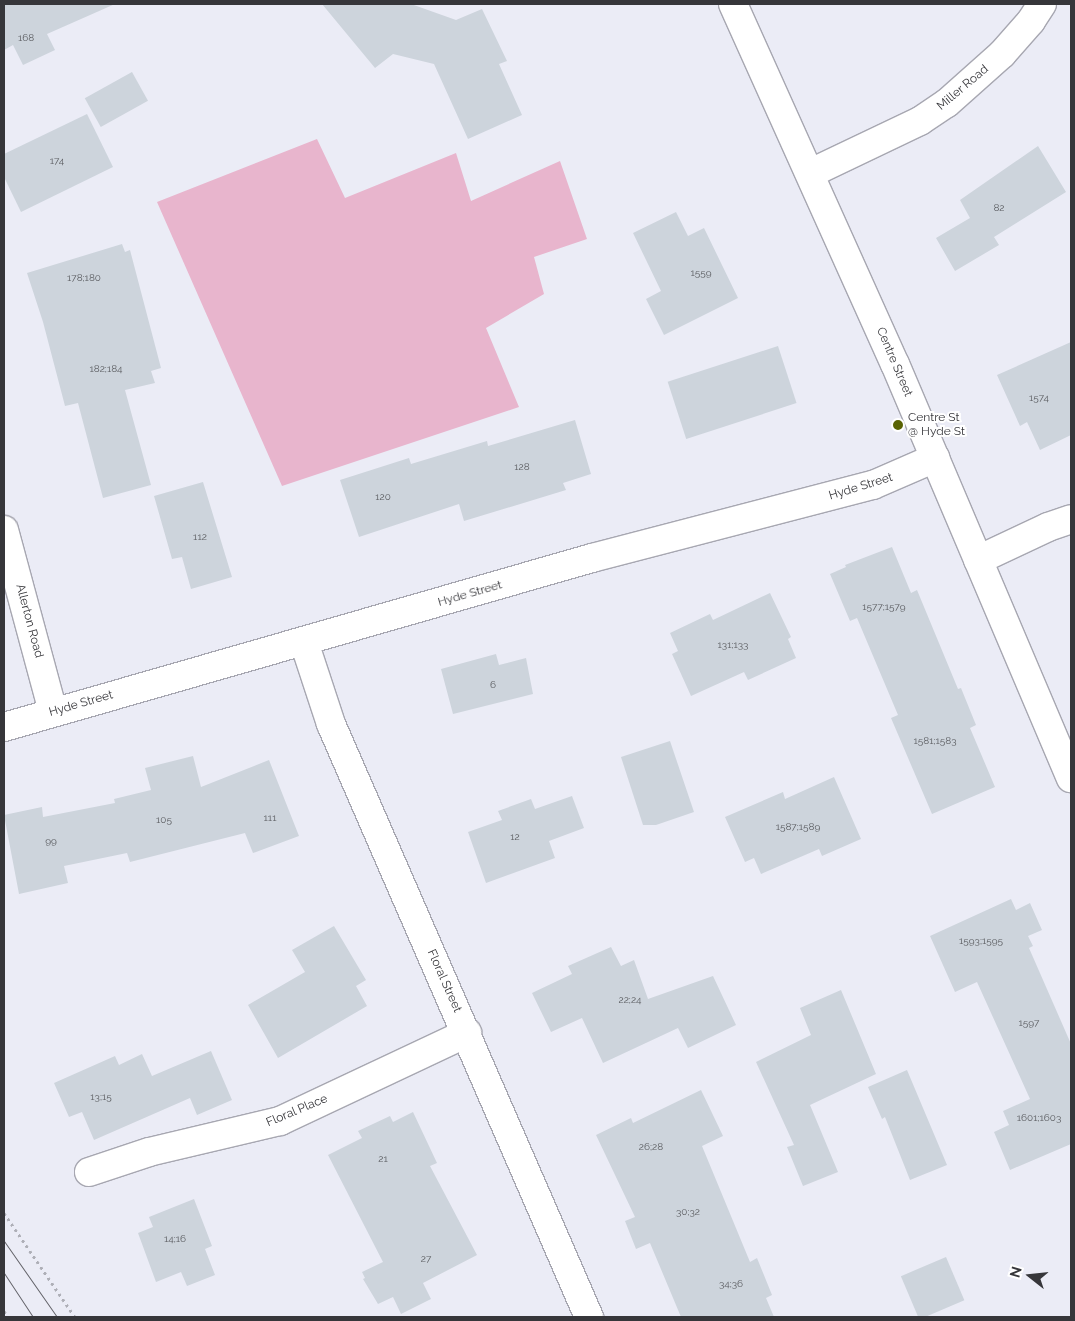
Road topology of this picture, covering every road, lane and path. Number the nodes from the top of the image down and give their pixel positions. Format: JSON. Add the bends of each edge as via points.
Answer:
{"nodes":[{"id":1,"x":733,"y":4,"type":"edge"},
{"id":2,"x":1042,"y":4,"type":"edge"},
{"id":3,"x":811,"y":174,"type":"junction"},
{"id":4,"x":935,"y":458,"type":"junction"},
{"id":5,"x":1071,"y":519,"type":"edge"},
{"id":6,"x":4,"y":530,"type":"edge"},
{"id":7,"x":978,"y":560,"type":"junction"},
{"id":8,"x":304,"y":642,"type":"junction"},
{"id":9,"x":53,"y":712,"type":"junction"},
{"id":10,"x":4,"y":727,"type":"edge"},
{"id":11,"x":1071,"y":778,"type":"edge"},
{"id":12,"x":466,"y":1033,"type":"junction"},
{"id":13,"x":89,"y":1172,"type":"dead end"},
{"id":14,"x":4,"y":1213,"type":"edge"},
{"id":15,"x":4,"y":1311,"type":"edge"},
{"id":16,"x":8,"y":1317,"type":"edge"},
{"id":17,"x":75,"y":1317,"type":"edge"},
{"id":18,"x":589,"y":1317,"type":"edge"}],
"edges":[{"from":1,"to":3,"type":"street","name":"Centre Street"},
{"from":2,"to":3,"type":"street","name":"Miller Road","via":[[1002,54],[947,104],[920,121]]},
{"from":3,"to":4,"type":"street","name":"Centre Street"},
{"from":4,"to":7,"type":"street","name":"Centre Street"},
{"from":4,"to":8,"type":"street","name":"Hyde Street","via":[[873,485],[592,558]]},
{"from":5,"to":7,"type":"street"},
{"from":6,"to":9,"type":"street","name":"Allerton Road"},
{"from":7,"to":11,"type":"street","name":"Centre Street"},
{"from":8,"to":9,"type":"street","name":"Hyde Street"},
{"from":8,"to":12,"type":"street","name":"Floral Street","via":[[331,724]]},
{"from":9,"to":10,"type":"street","name":"Hyde Street"},
{"from":12,"to":13,"type":"street","name":"Floral Place","via":[[280,1121],[149,1152]]},
{"from":12,"to":18,"type":"street","name":"Floral Street"},
{"from":14,"to":17,"type":"path"},
{"from":15,"to":16,"type":"path"}]}
